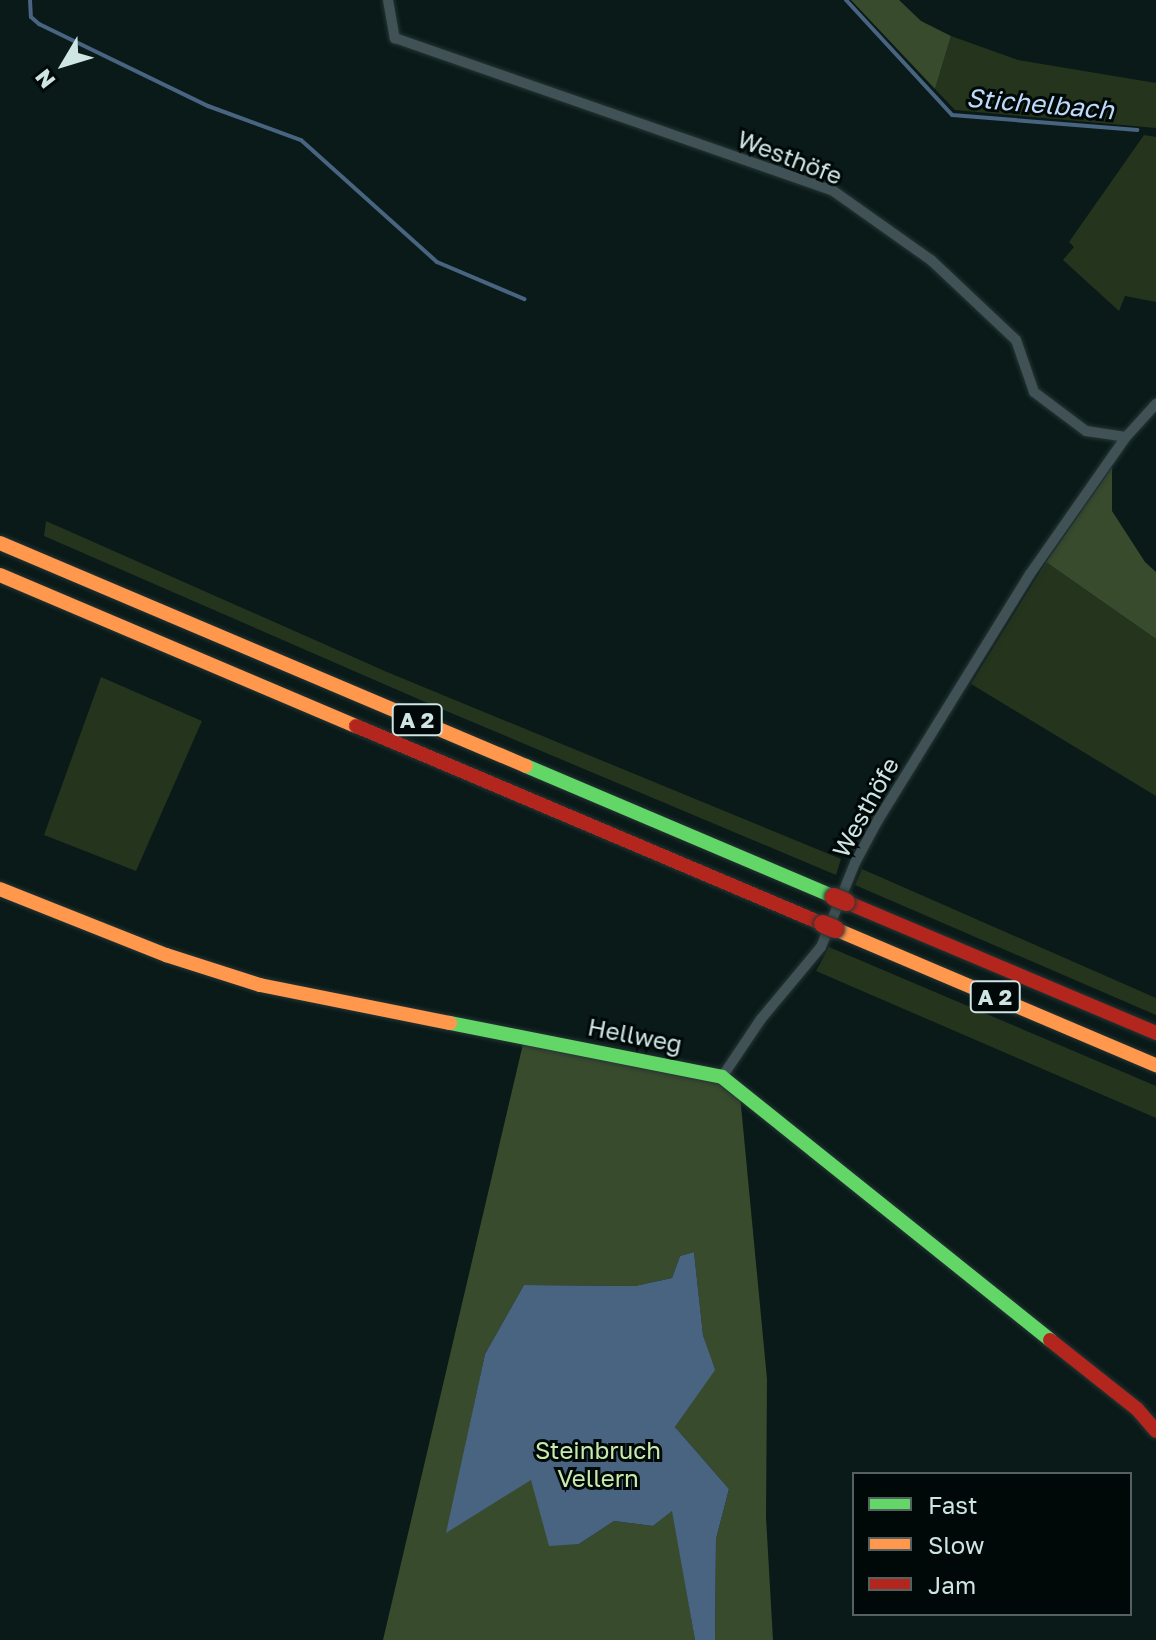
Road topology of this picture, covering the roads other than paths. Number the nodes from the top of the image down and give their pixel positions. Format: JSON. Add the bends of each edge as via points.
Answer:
{"nodes":[{"id":1,"x":388,"y":0,"type":"edge"},
{"id":2,"x":1156,"y":404,"type":"edge"},
{"id":3,"x":1126,"y":437,"type":"junction"},
{"id":4,"x":0,"y":543,"type":"edge"},
{"id":5,"x":0,"y":575,"type":"edge"},
{"id":6,"x":0,"y":889,"type":"edge"},
{"id":7,"x":1156,"y":1033,"type":"edge"},
{"id":8,"x":1156,"y":1065,"type":"edge"},
{"id":9,"x":722,"y":1077,"type":"junction"},
{"id":10,"x":1156,"y":1431,"type":"edge"}],
"edges":[{"from":1,"to":3,"type":"street","name":"Westhöfe","via":[[395,38],[832,190],[931,260],[1016,340],[1034,392],[1086,431]]},
{"from":2,"to":3,"type":"street","name":"Westhöfe"},
{"from":3,"to":9,"type":"street","name":"Westhöfe","via":[[1030,574],[878,820],[821,947],[761,1019]]},
{"from":4,"to":7,"type":"main road","number":"A 2"},
{"from":5,"to":8,"type":"main road","number":"A 2"},
{"from":6,"to":9,"type":"main road","name":"Hellweg","via":[[166,955],[260,985]]},
{"from":9,"to":10,"type":"main road","via":[[1137,1409]]}]}
